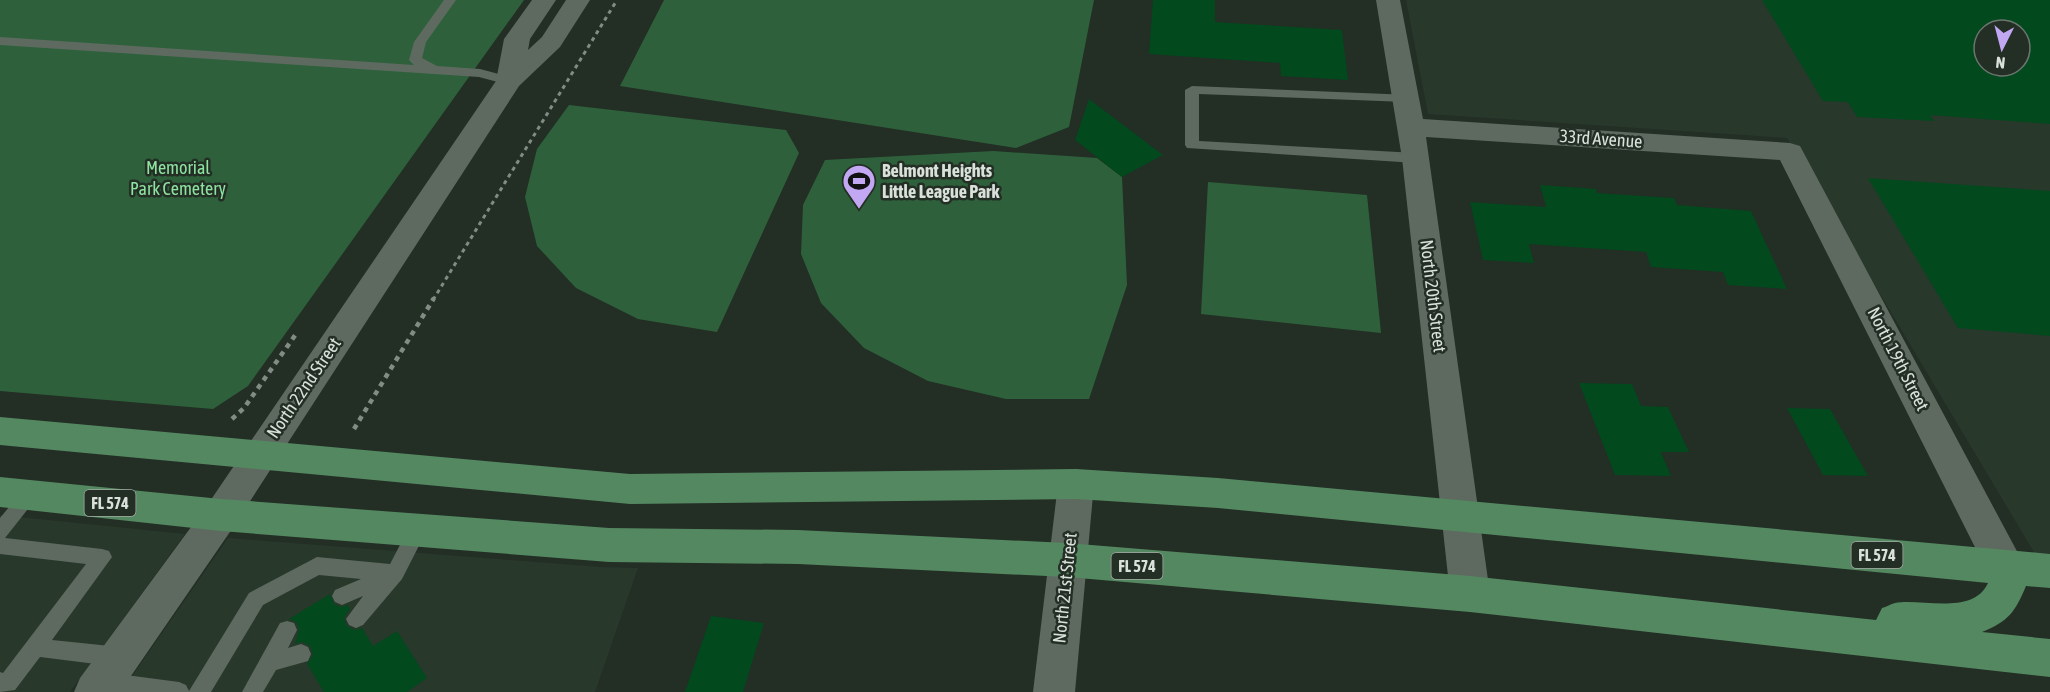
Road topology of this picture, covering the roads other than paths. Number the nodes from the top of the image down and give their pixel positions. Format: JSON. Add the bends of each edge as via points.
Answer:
{"nodes":[{"id":1,"x":450,"y":0,"type":"edge"},
{"id":2,"x":544,"y":0,"type":"edge"},
{"id":3,"x":578,"y":0,"type":"edge"},
{"id":4,"x":1388,"y":0,"type":"edge"},
{"id":5,"x":0,"y":41,"type":"edge"},
{"id":6,"x":433,"y":70,"type":"junction"},
{"id":7,"x":509,"y":81,"type":"junction"},
{"id":8,"x":1409,"y":112,"type":"junction"},
{"id":9,"x":1790,"y":152,"type":"joint"},
{"id":10,"x":1416,"y":158,"type":"junction"},
{"id":11,"x":0,"y":431,"type":"edge"},
{"id":12,"x":260,"y":454,"type":"junction"},
{"id":13,"x":1076,"y":484,"type":"junction"},
{"id":14,"x":15,"y":494,"type":"edge"},
{"id":15,"x":221,"y":515,"type":"junction"},
{"id":16,"x":1461,"y":516,"type":"junction"},
{"id":17,"x":418,"y":530,"type":"junction"},
{"id":18,"x":0,"y":532,"type":"edge"},
{"id":19,"x":0,"y":546,"type":"edge"},
{"id":20,"x":1067,"y":560,"type":"junction"},
{"id":21,"x":2005,"y":567,"type":"junction"},
{"id":22,"x":2050,"y":571,"type":"edge"},
{"id":23,"x":395,"y":573,"type":"junction"},
{"id":24,"x":1470,"y":594,"type":"junction"},
{"id":25,"x":342,"y":596,"type":"dead end"},
{"id":26,"x":356,"y":618,"type":"dead end"},
{"id":27,"x":1742,"y":624,"type":"junction"},
{"id":28,"x":287,"y":630,"type":"dead end"},
{"id":29,"x":34,"y":647,"type":"junction"},
{"id":30,"x":301,"y":654,"type":"dead end"},
{"id":31,"x":2050,"y":658,"type":"edge"},
{"id":32,"x":269,"y":662,"type":"junction"},
{"id":33,"x":106,"y":677,"type":"edge"},
{"id":34,"x":0,"y":682,"type":"edge"},
{"id":35,"x":179,"y":692,"type":"edge"},
{"id":36,"x":199,"y":692,"type":"edge"},
{"id":37,"x":252,"y":692,"type":"edge"},
{"id":38,"x":1054,"y":692,"type":"edge"}],
"edges":[{"from":1,"to":6,"type":"lane","via":[[420,42],[415,60]]},
{"from":2,"to":7,"type":"street","name":"North 22nd Street","via":[[517,39]]},
{"from":3,"to":7,"type":"street","name":"North 22nd Street","via":[[551,42]]},
{"from":4,"to":8,"type":"street","name":"North 20th Street"},
{"from":5,"to":6,"type":"lane"},
{"from":6,"to":7,"type":"lane","via":[[480,73]]},
{"from":7,"to":12,"type":"street","name":"North 22nd Street"},
{"from":8,"to":9,"type":"street","name":"33rd Avenue"},
{"from":8,"to":10,"type":"street","name":"North 20th Street"},
{"from":8,"to":10,"type":"lane","via":[[1192,90],[1192,145]]},
{"from":9,"to":21,"type":"street","name":"North 19th Street"},
{"from":10,"to":16,"type":"street","name":"North 20th Street"},
{"from":11,"to":12,"type":"main road","number":"FL 574"},
{"from":12,"to":13,"type":"main road","number":"FL 574","via":[[630,489]]},
{"from":12,"to":15,"type":"street","name":"North 22nd Street"},
{"from":13,"to":16,"type":"main road","number":"FL 574","via":[[1218,492]]},
{"from":13,"to":20,"type":"street","name":"North 21st Street"},
{"from":14,"to":15,"type":"main road","number":"FL 574"},
{"from":14,"to":18,"type":"lane"},
{"from":15,"to":17,"type":"main road","number":"FL 574"},
{"from":15,"to":33,"type":"street","name":"North 22nd Street"},
{"from":16,"to":21,"type":"main road","number":"FL 574"},
{"from":16,"to":24,"type":"street","name":"North 20th Street"},
{"from":17,"to":20,"type":"main road","number":"FL 574","via":[[609,545],[798,547]]},
{"from":17,"to":23,"type":"lane"},
{"from":19,"to":29,"type":"lane","via":[[102,557]]},
{"from":20,"to":24,"type":"main road","number":"FL 574"},
{"from":20,"to":38,"type":"street","name":"North 21st Street"},
{"from":21,"to":22,"type":"main road","number":"FL 574"},
{"from":21,"to":27,"type":"main road","via":[[2007,584],[2002,595],[1977,615],[1958,621],[1921,623],[1826,615]]},
{"from":23,"to":25,"type":"lane"},
{"from":23,"to":26,"type":"lane"},
{"from":23,"to":36,"type":"lane","via":[[317,566],[256,599]]},
{"from":24,"to":27,"type":"main road","number":"FL 574"},
{"from":27,"to":31,"type":"main road","number":"FL 574"},
{"from":28,"to":32,"type":"lane"},
{"from":29,"to":33,"type":"lane"},
{"from":29,"to":34,"type":"lane","via":[[8,683]]},
{"from":30,"to":32,"type":"lane"},
{"from":32,"to":37,"type":"lane"},
{"from":33,"to":35,"type":"lane"}]}
